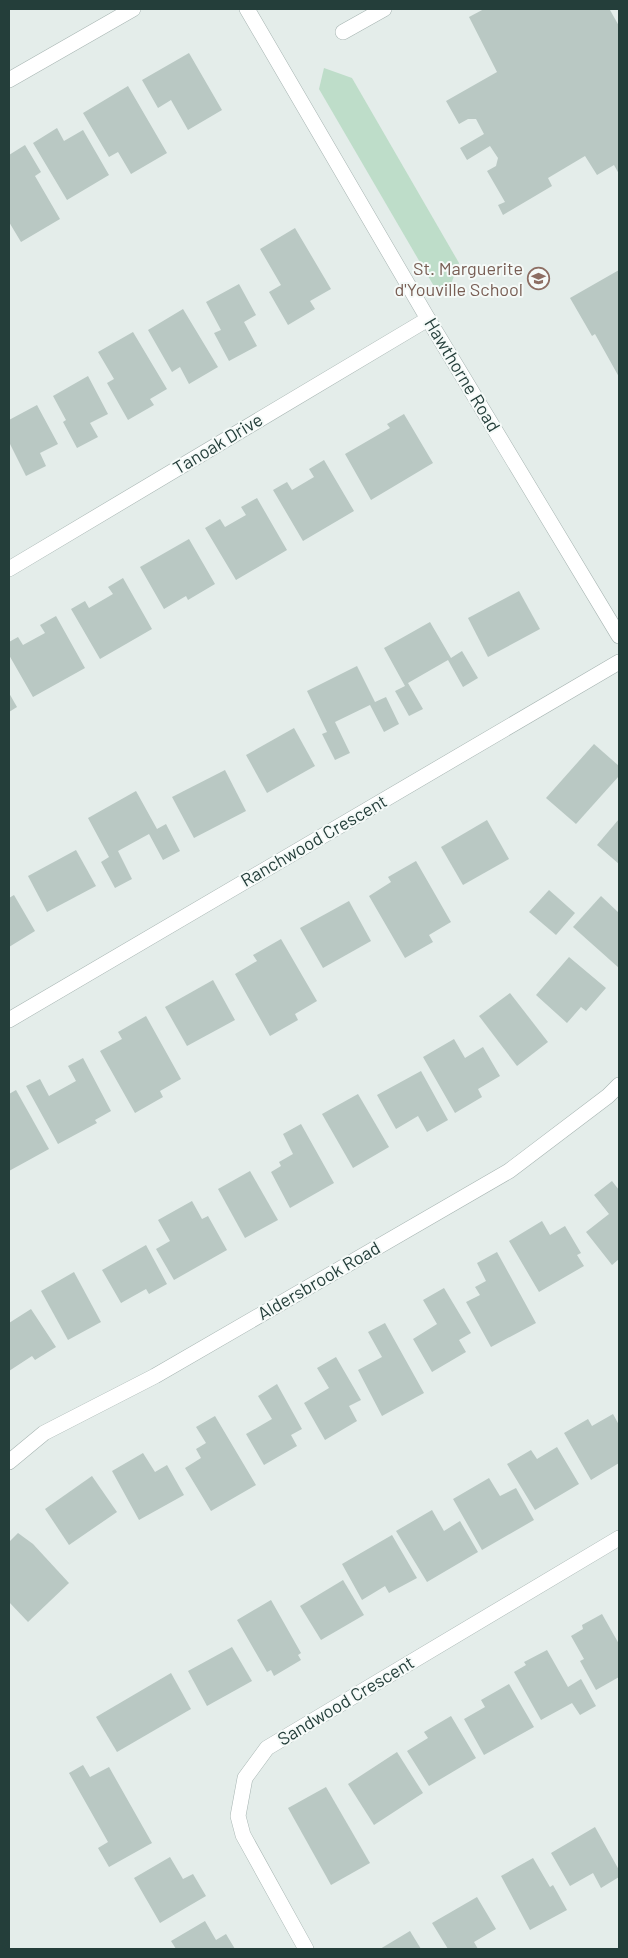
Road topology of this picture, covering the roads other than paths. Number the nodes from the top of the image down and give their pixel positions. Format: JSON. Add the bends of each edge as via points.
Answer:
{"nodes":[{"id":1,"x":133,"y":9,"type":"edge"},
{"id":2,"x":248,"y":9,"type":"edge"},
{"id":3,"x":384,"y":9,"type":"edge"},
{"id":4,"x":343,"y":32,"type":"dead end"},
{"id":5,"x":9,"y":80,"type":"edge"},
{"id":6,"x":428,"y":319,"type":"junction"},
{"id":7,"x":9,"y":569,"type":"edge"},
{"id":8,"x":619,"y":636,"type":"edge"},
{"id":9,"x":619,"y":662,"type":"edge"},
{"id":10,"x":9,"y":1020,"type":"edge"},
{"id":11,"x":619,"y":1085,"type":"edge"},
{"id":12,"x":9,"y":1462,"type":"edge"},
{"id":13,"x":619,"y":1538,"type":"edge"},
{"id":14,"x":306,"y":1949,"type":"edge"}],
"edges":[{"from":1,"to":5,"type":"street"},
{"from":2,"to":6,"type":"street","name":"Hawthorne Road"},
{"from":3,"to":4,"type":"street"},
{"from":6,"to":7,"type":"street","name":"Tanoak Drive"},
{"from":6,"to":8,"type":"street","name":"Hawthorne Road"},
{"from":9,"to":10,"type":"street","name":"Ranchwood Crescent"},
{"from":11,"to":12,"type":"street","name":"Aldersbrook Road","via":[[509,1171],[155,1376],[44,1433]]},
{"from":13,"to":14,"type":"street","name":"Sandwood Crescent","via":[[267,1748],[245,1778],[238,1816],[243,1835]]}]}
